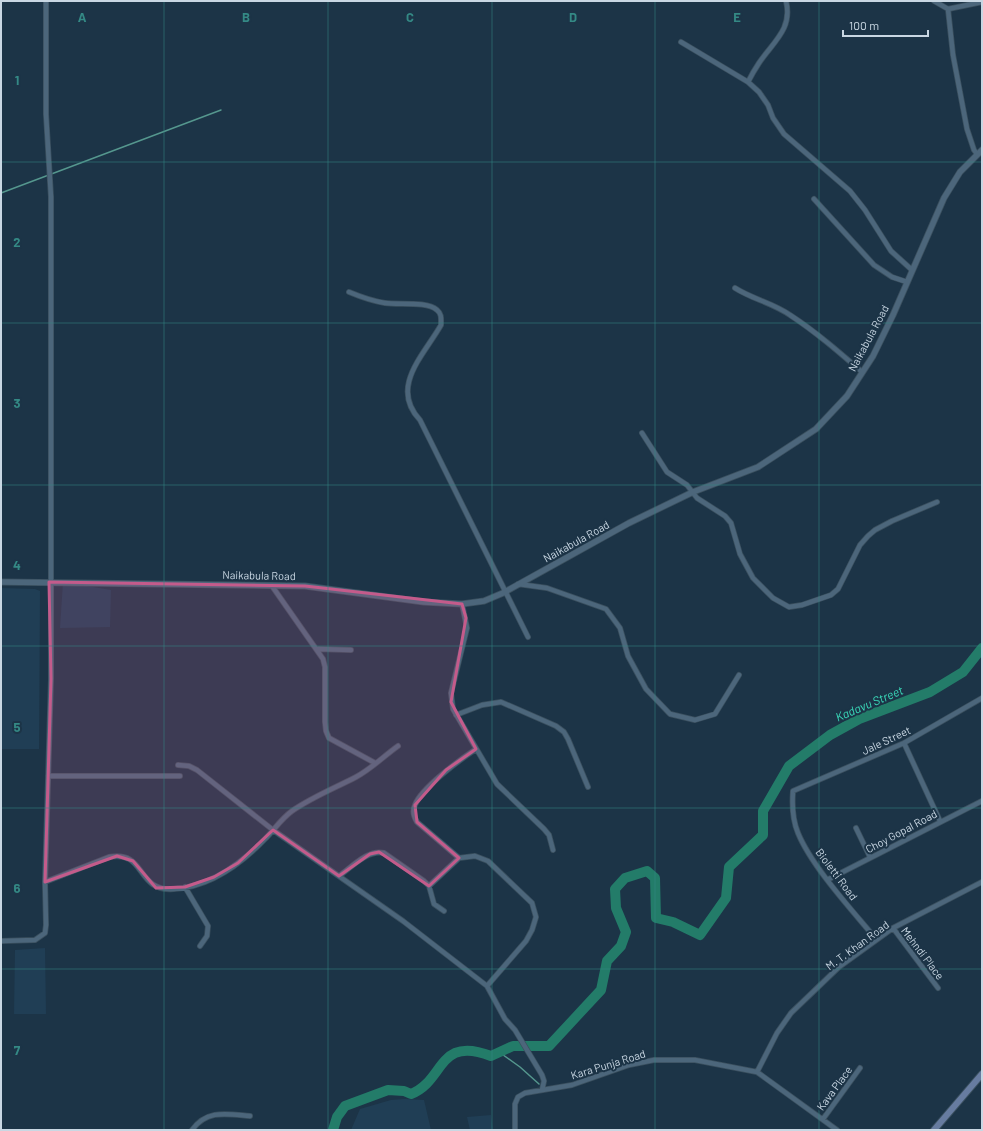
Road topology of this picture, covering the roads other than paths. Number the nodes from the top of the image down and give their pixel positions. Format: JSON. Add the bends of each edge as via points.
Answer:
{"nodes":[{"id":1,"x":46,"y":1,"type":"edge"},
{"id":2,"x":786,"y":1,"type":"edge"},
{"id":3,"x":934,"y":1,"type":"edge"},
{"id":4,"x":982,"y":2,"type":"edge"},
{"id":5,"x":948,"y":9,"type":"junction"},
{"id":6,"x":682,"y":42,"type":"dead end"},
{"id":7,"x":748,"y":82,"type":"junction"},
{"id":8,"x":982,"y":150,"type":"edge"},
{"id":9,"x":977,"y":154,"type":"junction"},
{"id":10,"x":814,"y":200,"type":"dead end"},
{"id":11,"x":912,"y":270,"type":"junction"},
{"id":12,"x":907,"y":282,"type":"junction"},
{"id":13,"x":735,"y":288,"type":"dead end"},
{"id":14,"x":349,"y":292,"type":"dead end"},
{"id":15,"x":862,"y":372,"type":"junction"},
{"id":16,"x":642,"y":433,"type":"dead end"},
{"id":17,"x":693,"y":492,"type":"junction"},
{"id":18,"x":937,"y":502,"type":"dead end"},
{"id":19,"x":1,"y":582,"type":"edge"},
{"id":20,"x":49,"y":582,"type":"junction"},
{"id":21,"x":518,"y":584,"type":"junction"},
{"id":22,"x":272,"y":586,"type":"junction"},
{"id":23,"x":505,"y":591,"type":"junction"},
{"id":24,"x":462,"y":604,"type":"junction"},
{"id":25,"x":528,"y":637,"type":"dead end"},
{"id":26,"x":318,"y":649,"type":"junction"},
{"id":27,"x":351,"y":650,"type":"dead end"},
{"id":28,"x":739,"y":675,"type":"dead end"},
{"id":29,"x":982,"y":698,"type":"edge"},
{"id":30,"x":456,"y":715,"type":"junction"},
{"id":31,"x":904,"y":743,"type":"junction"},
{"id":32,"x":398,"y":746,"type":"dead end"},
{"id":33,"x":476,"y":749,"type":"junction"},
{"id":34,"x":375,"y":763,"type":"junction"},
{"id":35,"x":178,"y":765,"type":"dead end"},
{"id":36,"x":48,"y":776,"type":"junction"},
{"id":37,"x":180,"y":776,"type":"dead end"},
{"id":38,"x":588,"y":787,"type":"dead end"},
{"id":39,"x":793,"y":791,"type":"joint"},
{"id":40,"x":982,"y":801,"type":"edge"},
{"id":41,"x":940,"y":821,"type":"junction"},
{"id":42,"x":856,"y":828,"type":"dead end"},
{"id":43,"x":273,"y":830,"type":"junction"},
{"id":44,"x":553,"y":850,"type":"dead end"},
{"id":45,"x":459,"y":858,"type":"junction"},
{"id":46,"x":870,"y":858,"type":"junction"},
{"id":47,"x":339,"y":876,"type":"junction"},
{"id":48,"x":829,"y":880,"type":"junction"},
{"id":49,"x":45,"y":882,"type":"junction"},
{"id":50,"x":982,"y":882,"type":"edge"},
{"id":51,"x":429,"y":886,"type":"junction"},
{"id":52,"x":185,"y":888,"type":"junction"},
{"id":53,"x":444,"y":912,"type":"dead end"},
{"id":54,"x":893,"y":928,"type":"junction"},
{"id":55,"x":876,"y":939,"type":"junction"},
{"id":56,"x":1,"y":941,"type":"edge"},
{"id":57,"x":200,"y":946,"type":"dead end"},
{"id":58,"x":487,"y":986,"type":"junction"},
{"id":59,"x":938,"y":988,"type":"dead end"},
{"id":60,"x":860,"y":1068,"type":"dead end"},
{"id":61,"x":757,"y":1072,"type":"junction"},
{"id":62,"x":982,"y":1074,"type":"edge"},
{"id":63,"x":542,"y":1090,"type":"junction"},
{"id":64,"x":250,"y":1116,"type":"dead end"},
{"id":65,"x":823,"y":1119,"type":"junction"},
{"id":66,"x":192,"y":1130,"type":"edge"},
{"id":67,"x":515,"y":1130,"type":"edge"},
{"id":68,"x":837,"y":1130,"type":"edge"},
{"id":69,"x":934,"y":1130,"type":"edge"}],
"edges":[{"from":1,"to":20,"type":"street","via":[[46,114],[50,170]]},
{"from":2,"to":7,"type":"street","via":[[788,15],[784,30],[758,63]]},
{"from":3,"to":5,"type":"street"},
{"from":4,"to":5,"type":"street"},
{"from":5,"to":9,"type":"street","via":[[953,55],[967,129]]},
{"from":6,"to":7,"type":"street"},
{"from":7,"to":11,"type":"street","via":[[763,96],[784,134],[850,191],[891,251]]},
{"from":8,"to":9,"type":"street","name":"Naikabula Road"},
{"from":9,"to":11,"type":"street","name":"Naikabula Road","via":[[960,172],[944,198]]},
{"from":10,"to":12,"type":"street","via":[[874,265],[892,277]]},
{"from":11,"to":12,"type":"street","name":"Naikabula Road"},
{"from":12,"to":15,"type":"street","name":"Naikabula Road","via":[[873,356]]},
{"from":13,"to":15,"type":"street","via":[[790,315]]},
{"from":14,"to":23,"type":"street","via":[[387,303],[427,306],[437,310],[442,316],[441,325],[407,382],[408,395],[412,411],[420,420]]},
{"from":15,"to":17,"type":"street","name":"Naikabula Road","via":[[847,396],[816,429],[758,467]]},
{"from":16,"to":17,"type":"street","via":[[667,472]]},
{"from":17,"to":18,"type":"street","via":[[697,498],[725,516],[731,523],[740,554],[756,582],[773,598],[789,606],[802,605],[831,595],[838,589],[860,545],[868,536],[892,521]]},
{"from":17,"to":21,"type":"street","name":"Naikabula Road"},
{"from":19,"to":20,"type":"street","name":"Naikabula Road"},
{"from":20,"to":22,"type":"street","name":"Naikabula Road"},
{"from":20,"to":36,"type":"street","via":[[51,679]]},
{"from":21,"to":23,"type":"street","name":"Naikabula Road"},
{"from":21,"to":28,"type":"street","via":[[547,588],[606,609],[620,628],[628,656],[646,689],[670,714],[695,720],[715,714]]},
{"from":22,"to":24,"type":"street","name":"Naikabula Road","via":[[305,586],[424,602]]},
{"from":22,"to":26,"type":"street"},
{"from":23,"to":24,"type":"street","name":"Naikabula Road","via":[[484,601]]},
{"from":23,"to":25,"type":"street"},
{"from":24,"to":30,"type":"street","via":[[467,628],[451,693]]},
{"from":26,"to":27,"type":"street"},
{"from":26,"to":34,"type":"street","via":[[325,668],[325,722],[329,738]]},
{"from":29,"to":31,"type":"street","name":"Jale Street"},
{"from":30,"to":33,"type":"street"},
{"from":30,"to":38,"type":"street","via":[[482,705],[501,702],[556,726],[568,739]]},
{"from":31,"to":39,"type":"street","name":"Jale Street"},
{"from":31,"to":41,"type":"street"},
{"from":32,"to":34,"type":"street"},
{"from":33,"to":44,"type":"street","via":[[498,784],[550,835]]},
{"from":33,"to":45,"type":"street","via":[[446,770],[416,801],[414,808],[417,822]]},
{"from":34,"to":43,"type":"street","via":[[358,776],[294,810]]},
{"from":35,"to":43,"type":"street","via":[[197,770]]},
{"from":36,"to":37,"type":"street"},
{"from":36,"to":49,"type":"street"},
{"from":39,"to":48,"type":"street","name":"Bioletti Road","via":[[792,802],[798,832],[812,859]]},
{"from":40,"to":41,"type":"street","name":"Choy Gopal Road"},
{"from":41,"to":46,"type":"street","name":"Choy Gopal Road"},
{"from":42,"to":46,"type":"street"},
{"from":43,"to":47,"type":"street"},
{"from":43,"to":52,"type":"street","via":[[238,863],[214,878]]},
{"from":45,"to":51,"type":"street"},
{"from":45,"to":58,"type":"street","via":[[474,856],[488,861],[535,910],[535,924],[526,941]]},
{"from":46,"to":48,"type":"street","name":"Choy Gopal Road"},
{"from":47,"to":51,"type":"street","via":[[370,854],[379,852]]},
{"from":47,"to":58,"type":"street","via":[[403,921]]},
{"from":48,"to":55,"type":"street","name":"Bioletti Road"},
{"from":49,"to":52,"type":"street","via":[[117,856],[127,857],[133,861],[156,888]]},
{"from":49,"to":56,"type":"street","via":[[45,933],[35,940]]},
{"from":50,"to":54,"type":"street","name":"M. T. Khan Road"},
{"from":51,"to":53,"type":"street","via":[[434,904]]},
{"from":52,"to":57,"type":"street","via":[[208,926],[207,936]]},
{"from":54,"to":55,"type":"street","name":"M. T. Khan Road"},
{"from":54,"to":59,"type":"street","name":"Mehndi Place"},
{"from":55,"to":61,"type":"street","name":"M. T. Khan Road","via":[[839,967],[791,1013],[777,1033]]},
{"from":58,"to":63,"type":"street","via":[[544,1081]]},
{"from":60,"to":65,"type":"street","name":"Kava Place"},
{"from":61,"to":63,"type":"street","name":"Kara Punja Road","via":[[695,1060],[654,1060],[572,1085]]},
{"from":61,"to":65,"type":"street","name":"Kara Punja Road"},
{"from":62,"to":69,"type":"main road"},
{"from":63,"to":67,"type":"street","name":"Kara Punja Road","via":[[518,1097],[515,1104]]},
{"from":64,"to":66,"type":"street","via":[[219,1113],[206,1116]]},
{"from":65,"to":68,"type":"street","name":"Kara Punja Road"}]}
